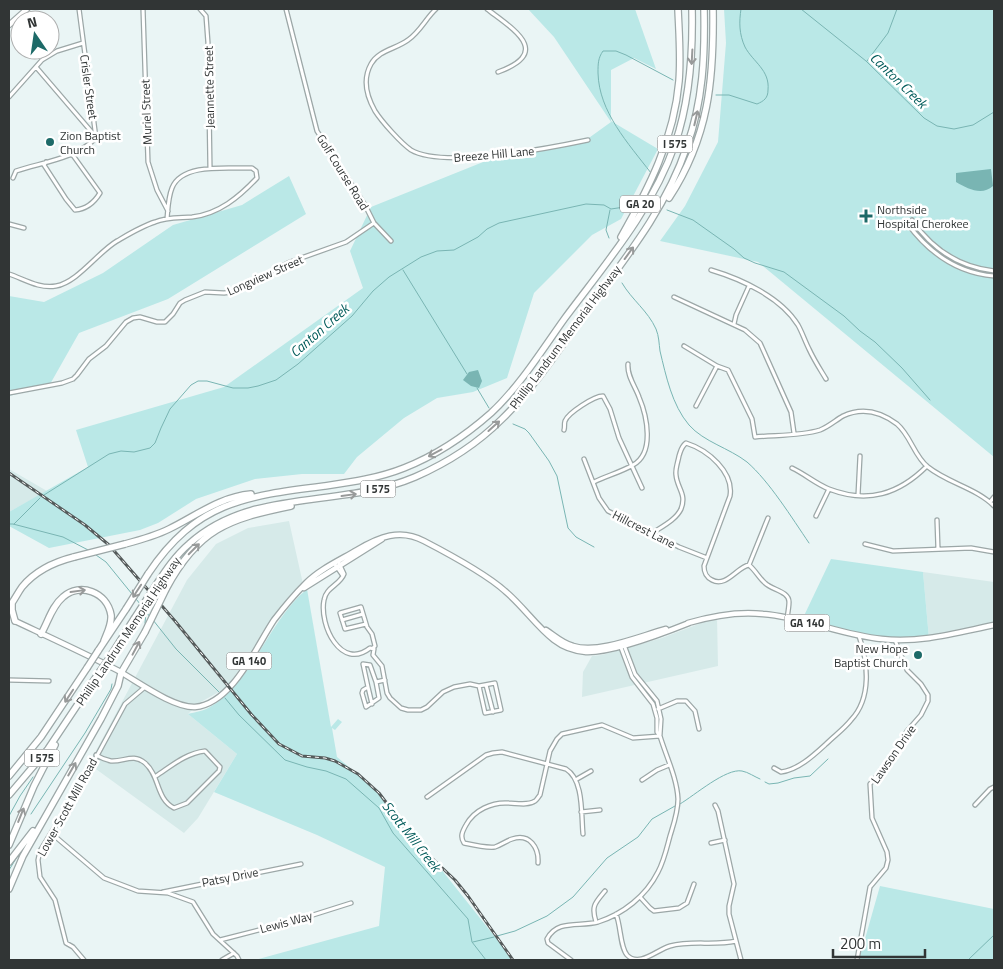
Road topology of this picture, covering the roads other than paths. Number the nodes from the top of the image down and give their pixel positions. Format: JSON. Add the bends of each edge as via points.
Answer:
{"nodes":[{"id":1,"x":27,"y":9,"type":"edge"},
{"id":2,"x":79,"y":9,"type":"edge"},
{"id":3,"x":143,"y":9,"type":"edge"},
{"id":4,"x":200,"y":9,"type":"edge"},
{"id":5,"x":286,"y":9,"type":"edge"},
{"id":6,"x":436,"y":9,"type":"edge"},
{"id":7,"x":486,"y":9,"type":"edge"},
{"id":8,"x":678,"y":9,"type":"edge"},
{"id":9,"x":692,"y":9,"type":"edge"},
{"id":10,"x":704,"y":9,"type":"edge"},
{"id":11,"x":713,"y":9,"type":"edge"},
{"id":12,"x":9,"y":25,"type":"edge"},
{"id":13,"x":83,"y":43,"type":"junction"},
{"id":14,"x":36,"y":67,"type":"junction"},
{"id":15,"x":498,"y":72,"type":"dead end"},
{"id":16,"x":9,"y":97,"type":"edge"},
{"id":17,"x":96,"y":138,"type":"junction"},
{"id":18,"x":588,"y":140,"type":"dead end"},
{"id":19,"x":72,"y":154,"type":"junction"},
{"id":20,"x":46,"y":161,"type":"junction"},
{"id":21,"x":210,"y":168,"type":"junction"},
{"id":22,"x":13,"y":178,"type":"dead end"},
{"id":23,"x":168,"y":211,"type":"junction"},
{"id":24,"x":167,"y":219,"type":"junction"},
{"id":25,"x":912,"y":220,"type":"dead end"},
{"id":26,"x":374,"y":223,"type":"junction"},
{"id":27,"x":907,"y":223,"type":"dead end"},
{"id":28,"x":9,"y":224,"type":"edge"},
{"id":29,"x":648,"y":226,"type":"junction"},
{"id":30,"x":24,"y":228,"type":"dead end"},
{"id":31,"x":391,"y":241,"type":"dead end"},
{"id":32,"x":606,"y":263,"type":"junction"},
{"id":33,"x":711,"y":270,"type":"dead end"},
{"id":34,"x":994,"y":271,"type":"edge"},
{"id":35,"x":9,"y":274,"type":"edge"},
{"id":36,"x":994,"y":276,"type":"edge"},
{"id":37,"x":748,"y":286,"type":"junction"},
{"id":38,"x":674,"y":297,"type":"dead end"},
{"id":39,"x":734,"y":324,"type":"junction"},
{"id":40,"x":684,"y":346,"type":"dead end"},
{"id":41,"x":628,"y":364,"type":"dead end"},
{"id":42,"x":717,"y":366,"type":"junction"},
{"id":43,"x":826,"y":379,"type":"dead end"},
{"id":44,"x":9,"y":393,"type":"edge"},
{"id":45,"x":696,"y":406,"type":"dead end"},
{"id":46,"x":564,"y":430,"type":"dead end"},
{"id":47,"x":794,"y":433,"type":"junction"},
{"id":48,"x":860,"y":456,"type":"dead end"},
{"id":49,"x":584,"y":459,"type":"dead end"},
{"id":50,"x":633,"y":466,"type":"junction"},
{"id":51,"x":927,"y":466,"type":"junction"},
{"id":52,"x":792,"y":468,"type":"dead end"},
{"id":53,"x":594,"y":482,"type":"junction"},
{"id":54,"x":642,"y":488,"type":"dead end"},
{"id":55,"x":829,"y":489,"type":"junction"},
{"id":56,"x":278,"y":492,"type":"junction"},
{"id":57,"x":858,"y":495,"type":"junction"},
{"id":58,"x":994,"y":497,"type":"edge"},
{"id":59,"x":331,"y":498,"type":"junction"},
{"id":60,"x":990,"y":502,"type":"junction"},
{"id":61,"x":994,"y":506,"type":"edge"},
{"id":62,"x":816,"y":516,"type":"dead end"},
{"id":63,"x":768,"y":518,"type":"dead end"},
{"id":64,"x":937,"y":520,"type":"dead end"},
{"id":65,"x":651,"y":534,"type":"junction"},
{"id":66,"x":865,"y":544,"type":"dead end"},
{"id":67,"x":938,"y":549,"type":"junction"},
{"id":68,"x":994,"y":552,"type":"edge"},
{"id":69,"x":707,"y":558,"type":"junction"},
{"id":70,"x":337,"y":564,"type":"junction"},
{"id":71,"x":749,"y":565,"type":"junction"},
{"id":72,"x":10,"y":605,"type":"edge"},
{"id":73,"x":363,"y":614,"type":"junction"},
{"id":74,"x":787,"y":618,"type":"junction"},
{"id":75,"x":12,"y":620,"type":"edge"},
{"id":76,"x":342,"y":620,"type":"junction"},
{"id":77,"x":366,"y":624,"type":"junction"},
{"id":78,"x":994,"y":625,"type":"edge"},
{"id":79,"x":41,"y":634,"type":"junction"},
{"id":80,"x":859,"y":636,"type":"junction"},
{"id":81,"x":895,"y":640,"type":"junction"},
{"id":82,"x":104,"y":641,"type":"junction"},
{"id":83,"x":622,"y":643,"type":"junction"},
{"id":84,"x":373,"y":648,"type":"junction"},
{"id":85,"x":363,"y":654,"type":"junction"},
{"id":86,"x":373,"y":655,"type":"junction"},
{"id":87,"x":127,"y":665,"type":"junction"},
{"id":88,"x":121,"y":673,"type":"junction"},
{"id":89,"x":131,"y":678,"type":"junction"},
{"id":90,"x":9,"y":680,"type":"edge"},
{"id":91,"x":385,"y":680,"type":"junction"},
{"id":92,"x":49,"y":681,"type":"dead end"},
{"id":93,"x":376,"y":682,"type":"junction"},
{"id":94,"x":486,"y":685,"type":"junction"},
{"id":95,"x":145,"y":686,"type":"junction"},
{"id":96,"x":479,"y":686,"type":"junction"},
{"id":97,"x":368,"y":687,"type":"junction"},
{"id":98,"x":372,"y":704,"type":"junction"},
{"id":99,"x":657,"y":709,"type":"junction"},
{"id":100,"x":493,"y":712,"type":"junction"},
{"id":101,"x":70,"y":717,"type":"junction"},
{"id":102,"x":699,"y":729,"type":"dead end"},
{"id":103,"x":660,"y":736,"type":"junction"},
{"id":104,"x":96,"y":755,"type":"junction"},
{"id":105,"x":548,"y":764,"type":"junction"},
{"id":106,"x":669,"y":765,"type":"junction"},
{"id":107,"x":774,"y":768,"type":"dead end"},
{"id":108,"x":591,"y":771,"type":"dead end"},
{"id":109,"x":9,"y":776,"type":"edge"},
{"id":110,"x":156,"y":776,"type":"junction"},
{"id":111,"x":576,"y":779,"type":"junction"},
{"id":112,"x":642,"y":780,"type":"dead end"},
{"id":113,"x":994,"y":787,"type":"edge"},
{"id":114,"x":9,"y":795,"type":"edge"},
{"id":115,"x":427,"y":797,"type":"dead end"},
{"id":116,"x":715,"y":805,"type":"dead end"},
{"id":117,"x":975,"y":805,"type":"dead end"},
{"id":118,"x":600,"y":810,"type":"dead end"},
{"id":119,"x":47,"y":811,"type":"junction"},
{"id":120,"x":581,"y":812,"type":"junction"},
{"id":121,"x":51,"y":833,"type":"junction"},
{"id":122,"x":584,"y":834,"type":"dead end"},
{"id":123,"x":725,"y":840,"type":"junction"},
{"id":124,"x":710,"y":843,"type":"dead end"},
{"id":125,"x":9,"y":845,"type":"edge"},
{"id":126,"x":9,"y":862,"type":"edge"},
{"id":127,"x":538,"y":863,"type":"dead end"},
{"id":128,"x":301,"y":864,"type":"dead end"},
{"id":129,"x":694,"y":884,"type":"dead end"},
{"id":130,"x":9,"y":889,"type":"edge"},
{"id":131,"x":605,"y":891,"type":"dead end"},
{"id":132,"x":160,"y":892,"type":"junction"},
{"id":133,"x":640,"y":897,"type":"junction"},
{"id":134,"x":351,"y":903,"type":"dead end"},
{"id":135,"x":616,"y":914,"type":"junction"},
{"id":136,"x":596,"y":922,"type":"junction"},
{"id":137,"x":220,"y":940,"type":"junction"},
{"id":138,"x":736,"y":941,"type":"junction"},
{"id":139,"x":234,"y":953,"type":"junction"},
{"id":140,"x":84,"y":960,"type":"edge"},
{"id":141,"x":222,"y":960,"type":"edge"},
{"id":142,"x":239,"y":960,"type":"edge"},
{"id":143,"x":571,"y":960,"type":"edge"},
{"id":144,"x":741,"y":960,"type":"edge"},
{"id":145,"x":857,"y":960,"type":"edge"}],
"edges":[{"from":1,"to":12,"type":"main road"},
{"from":2,"to":13,"type":"street","name":"Crisler Street"},
{"from":3,"to":23,"type":"street","name":"Muriel Street","via":[[148,162]]},
{"from":4,"to":21,"type":"street","name":"Jeannette Street","via":[[206,16],[208,43]]},
{"from":5,"to":26,"type":"street","name":"Golf Course Road","via":[[314,125]]},
{"from":6,"to":18,"type":"street","name":"Breeze Hill Lane","via":[[408,40],[377,55],[366,79],[371,105],[411,150],[424,156],[455,159],[545,149]]},
{"from":7,"to":15,"type":"street","via":[[521,36],[525,45],[519,63]]},
{"from":8,"to":32,"type":"highway","number":"GA 20","via":[[679,79],[669,134],[646,193]]},
{"from":9,"to":32,"type":"highway","name":"Phillip Landrum Memorial Highway","number":"I 575","one_way":true,"via":[[691,72],[677,137],[652,195]]},
{"from":29,"to":10,"type":"highway","name":"Phillip Landrum Memorial Highway","number":"I 575","one_way":true,"via":[[677,174],[694,124],[703,76]]},
{"from":11,"to":29,"type":"highway","number":"GA 20","via":[[713,66],[705,116],[682,177]]},
{"from":13,"to":14,"type":"street","via":[[50,54]]},
{"from":13,"to":17,"type":"street","name":"Crisler Street"},
{"from":14,"to":16,"type":"street"},
{"from":14,"to":17,"type":"street"},
{"from":17,"to":19,"type":"street","name":"Crisler Street"},
{"from":19,"to":20,"type":"street","name":"Crisler Street"},
{"from":19,"to":20,"type":"street","via":[[100,193],[95,201],[82,209],[75,210],[66,199],[44,165]]},
{"from":20,"to":22,"type":"street","name":"Crisler Street","via":[[16,171]]},
{"from":21,"to":23,"type":"street","via":[[186,173],[175,182]]},
{"from":21,"to":24,"type":"street","via":[[252,168],[257,177],[240,195],[217,210],[194,217]]},
{"from":23,"to":24,"type":"street"},
{"from":24,"to":35,"type":"street","via":[[118,240],[58,286],[45,287]]},
{"from":25,"to":34,"type":"street","via":[[930,242],[949,256],[973,267]]},
{"from":26,"to":31,"type":"street","name":"Golf Course Road"},
{"from":26,"to":44,"type":"street","name":"Longview Street","via":[[346,242],[290,262],[232,292],[205,292],[185,300],[165,322],[133,318],[89,359],[73,379]]},
{"from":27,"to":36,"type":"street","via":[[924,244],[945,260],[971,272]]},
{"from":28,"to":30,"type":"street"},
{"from":59,"to":29,"type":"highway","name":"Phillip Landrum Memorial Highway","number":"I 575","one_way":true,"via":[[369,492],[414,478],[457,455],[488,432],[528,390]]},
{"from":32,"to":56,"type":"highway","name":"Phillip Landrum Memorial Highway","number":"I 575","one_way":true,"via":[[514,387],[492,412],[465,434],[430,456],[383,475],[356,482]]},
{"from":33,"to":37,"type":"street"},
{"from":37,"to":39,"type":"street"},
{"from":37,"to":43,"type":"street","via":[[776,302],[793,318]]},
{"from":38,"to":39,"type":"street"},
{"from":39,"to":47,"type":"street","via":[[752,334],[760,343],[791,412]]},
{"from":40,"to":42,"type":"street"},
{"from":41,"to":50,"type":"street","via":[[627,370],[644,409],[647,434],[640,460]]},
{"from":42,"to":45,"type":"street"},
{"from":42,"to":47,"type":"street","via":[[728,370],[752,419],[755,437]]},
{"from":46,"to":50,"type":"street","via":[[565,420],[573,412],[596,396],[603,396]]},
{"from":47,"to":51,"type":"street","via":[[820,430],[852,413],[875,412],[901,429]]},
{"from":48,"to":57,"type":"street"},
{"from":49,"to":53,"type":"street","name":"Hillcrest Lane"},
{"from":50,"to":53,"type":"street"},
{"from":50,"to":54,"type":"street"},
{"from":51,"to":57,"type":"street","via":[[906,484],[889,493]]},
{"from":51,"to":60,"type":"street"},
{"from":52,"to":55,"type":"street"},
{"from":53,"to":65,"type":"street","name":"Hillcrest Lane","via":[[608,511]]},
{"from":55,"to":57,"type":"street"},
{"from":55,"to":62,"type":"street"},
{"from":56,"to":72,"type":"highway","bridge":true,"via":[[230,498],[168,530],[58,562],[38,572]]},
{"from":56,"to":82,"type":"highway","name":"Phillip Landrum Memorial Highway","number":"I 575","one_way":true,"bridge":true,"via":[[239,500],[190,527],[173,542],[148,574]]},
{"from":58,"to":60,"type":"street"},
{"from":87,"to":59,"type":"highway","one_way":true,"bridge":true,"via":[[177,570],[191,551],[211,534],[226,524],[253,514]]},
{"from":59,"to":101,"type":"highway","name":"Phillip Landrum Memorial Highway","number":"I 575","bridge":true,"via":[[264,506],[242,512],[226,518],[187,545],[172,561]]},
{"from":60,"to":61,"type":"street"},
{"from":63,"to":71,"type":"street"},
{"from":64,"to":67,"type":"street"},
{"from":65,"to":69,"type":"street","name":"Hillcrest Lane"},
{"from":65,"to":69,"type":"street","via":[[681,509],[682,495],[676,469],[682,446],[686,443],[718,463],[731,489]]},
{"from":66,"to":67,"type":"street","via":[[893,551]]},
{"from":67,"to":68,"type":"street","via":[[971,548]]},
{"from":69,"to":71,"type":"street","via":[[704,571],[709,579],[716,582]]},
{"from":70,"to":83,"type":"main road","number":"GA 140","via":[[374,540],[395,534],[408,535],[435,547],[504,590],[542,629],[562,641],[578,648]]},
{"from":70,"to":85,"type":"street","via":[[343,576],[325,596],[323,616],[326,627],[341,650]]},
{"from":70,"to":95,"type":"main road","number":"GA 140","via":[[300,590],[278,615],[239,676],[212,702],[184,706]]},
{"from":71,"to":74,"type":"street","via":[[765,583],[788,596]]},
{"from":72,"to":75,"type":"highway"},
{"from":73,"to":76,"type":"street"},
{"from":73,"to":76,"type":"street","via":[[361,607],[340,613]]},
{"from":73,"to":77,"type":"street"},
{"from":74,"to":80,"type":"main road","number":"GA 140"},
{"from":74,"to":83,"type":"main road","number":"GA 140","via":[[746,613],[714,616]]},
{"from":75,"to":79,"type":"main road"},
{"from":76,"to":77,"type":"street","via":[[345,629]]},
{"from":77,"to":84,"type":"street","via":[[375,641]]},
{"from":78,"to":81,"type":"main road","number":"GA 140","via":[[928,639]]},
{"from":79,"to":82,"type":"highway","one_way":true,"via":[[63,596],[86,590],[102,598],[109,608],[111,621]]},
{"from":79,"to":88,"type":"main road","number":"GA 140"},
{"from":80,"to":81,"type":"main road","number":"GA 140"},
{"from":80,"to":107,"type":"street","via":[[867,674],[863,699],[853,719],[815,754],[792,769],[781,772]]},
{"from":81,"to":145,"type":"street","name":"Lawson Drive","via":[[907,670],[926,692],[928,701],[893,757],[870,784],[872,818],[888,860],[886,868],[870,887]]},
{"from":82,"to":109,"type":"highway","name":"Phillip Landrum Memorial Highway","number":"I 575","one_way":true,"bridge":true,"via":[[41,737]]},
{"from":83,"to":99,"type":"street","via":[[632,677]]},
{"from":84,"to":85,"type":"street"},
{"from":84,"to":86,"type":"street"},
{"from":85,"to":86,"type":"street"},
{"from":86,"to":91,"type":"street","via":[[382,666]]},
{"from":87,"to":88,"type":"highway"},
{"from":87,"to":89,"type":"main road"},
{"from":88,"to":89,"type":"main road","number":"GA 140"},
{"from":119,"to":88,"type":"highway","one_way":true,"via":[[118,686]]},
{"from":89,"to":95,"type":"main road","number":"GA 140"},
{"from":90,"to":92,"type":"street"},
{"from":91,"to":93,"type":"street"},
{"from":91,"to":96,"type":"street","via":[[390,698],[408,710],[421,710],[454,687]]},
{"from":93,"to":97,"type":"street","via":[[370,665],[363,664]]},
{"from":93,"to":98,"type":"street","via":[[379,698]]},
{"from":94,"to":96,"type":"street"},
{"from":94,"to":100,"type":"street"},
{"from":94,"to":100,"type":"street","via":[[495,683],[502,708]]},
{"from":95,"to":104,"type":"street","name":"Lower Scott Mill Road","via":[[125,704]]},
{"from":96,"to":100,"type":"street","via":[[485,713]]},
{"from":97,"to":98,"type":"street"},
{"from":97,"to":98,"type":"street","via":[[362,693],[366,707]]},
{"from":99,"to":102,"type":"street","via":[[686,701],[695,710]]},
{"from":99,"to":103,"type":"street","via":[[662,731]]},
{"from":101,"to":114,"type":"highway","name":"Phillip Landrum Memorial Highway","number":"I 575"},
{"from":125,"to":101,"type":"highway","one_way":true,"via":[[34,786]]},
{"from":103,"to":105,"type":"street","via":[[633,738],[602,725],[562,734],[553,745]]},
{"from":103,"to":106,"type":"street"},
{"from":104,"to":110,"type":"street","via":[[113,761],[137,758]]},
{"from":104,"to":121,"type":"street","name":"Lower Scott Mill Road"},
{"from":105,"to":111,"type":"street","via":[[566,769]]},
{"from":105,"to":115,"type":"street","via":[[493,752]]},
{"from":105,"to":127,"type":"street","via":[[535,802],[486,807],[469,820],[461,836],[464,843],[492,847],[521,838],[534,845]]},
{"from":106,"to":112,"type":"street"},
{"from":106,"to":133,"type":"street","via":[[678,796],[676,815],[658,871]]},
{"from":108,"to":111,"type":"street"},
{"from":110,"to":110,"type":"street","via":[[162,800],[174,808],[187,803],[220,767],[205,751],[185,758]]},
{"from":111,"to":120,"type":"street"},
{"from":113,"to":117,"type":"street"},
{"from":116,"to":123,"type":"street"},
{"from":118,"to":120,"type":"street"},
{"from":119,"to":126,"type":"highway"},
{"from":119,"to":130,"type":"highway","via":[[22,856]]},
{"from":120,"to":122,"type":"street"},
{"from":121,"to":132,"type":"street","via":[[104,878],[138,891]]},
{"from":121,"to":140,"type":"street","name":"Lower Scott Mill Road","via":[[40,851],[40,877],[55,900],[66,942]]},
{"from":123,"to":124,"type":"street"},
{"from":123,"to":138,"type":"street","via":[[734,884],[729,914]]},
{"from":128,"to":132,"type":"street","name":"Patsy Drive"},
{"from":129,"to":133,"type":"street","via":[[687,903],[679,908],[654,910]]},
{"from":131,"to":136,"type":"street","via":[[593,910]]},
{"from":132,"to":137,"type":"street","via":[[193,902]]},
{"from":133,"to":135,"type":"street"},
{"from":134,"to":137,"type":"street","name":"Lewis Way"},
{"from":135,"to":136,"type":"street"},
{"from":135,"to":138,"type":"street","via":[[624,949],[634,960],[669,946]]},
{"from":136,"to":143,"type":"street","via":[[563,925],[549,935],[548,943]]},
{"from":137,"to":139,"type":"street"},
{"from":138,"to":144,"type":"street"},
{"from":139,"to":141,"type":"street"},
{"from":139,"to":142,"type":"street"}]}
